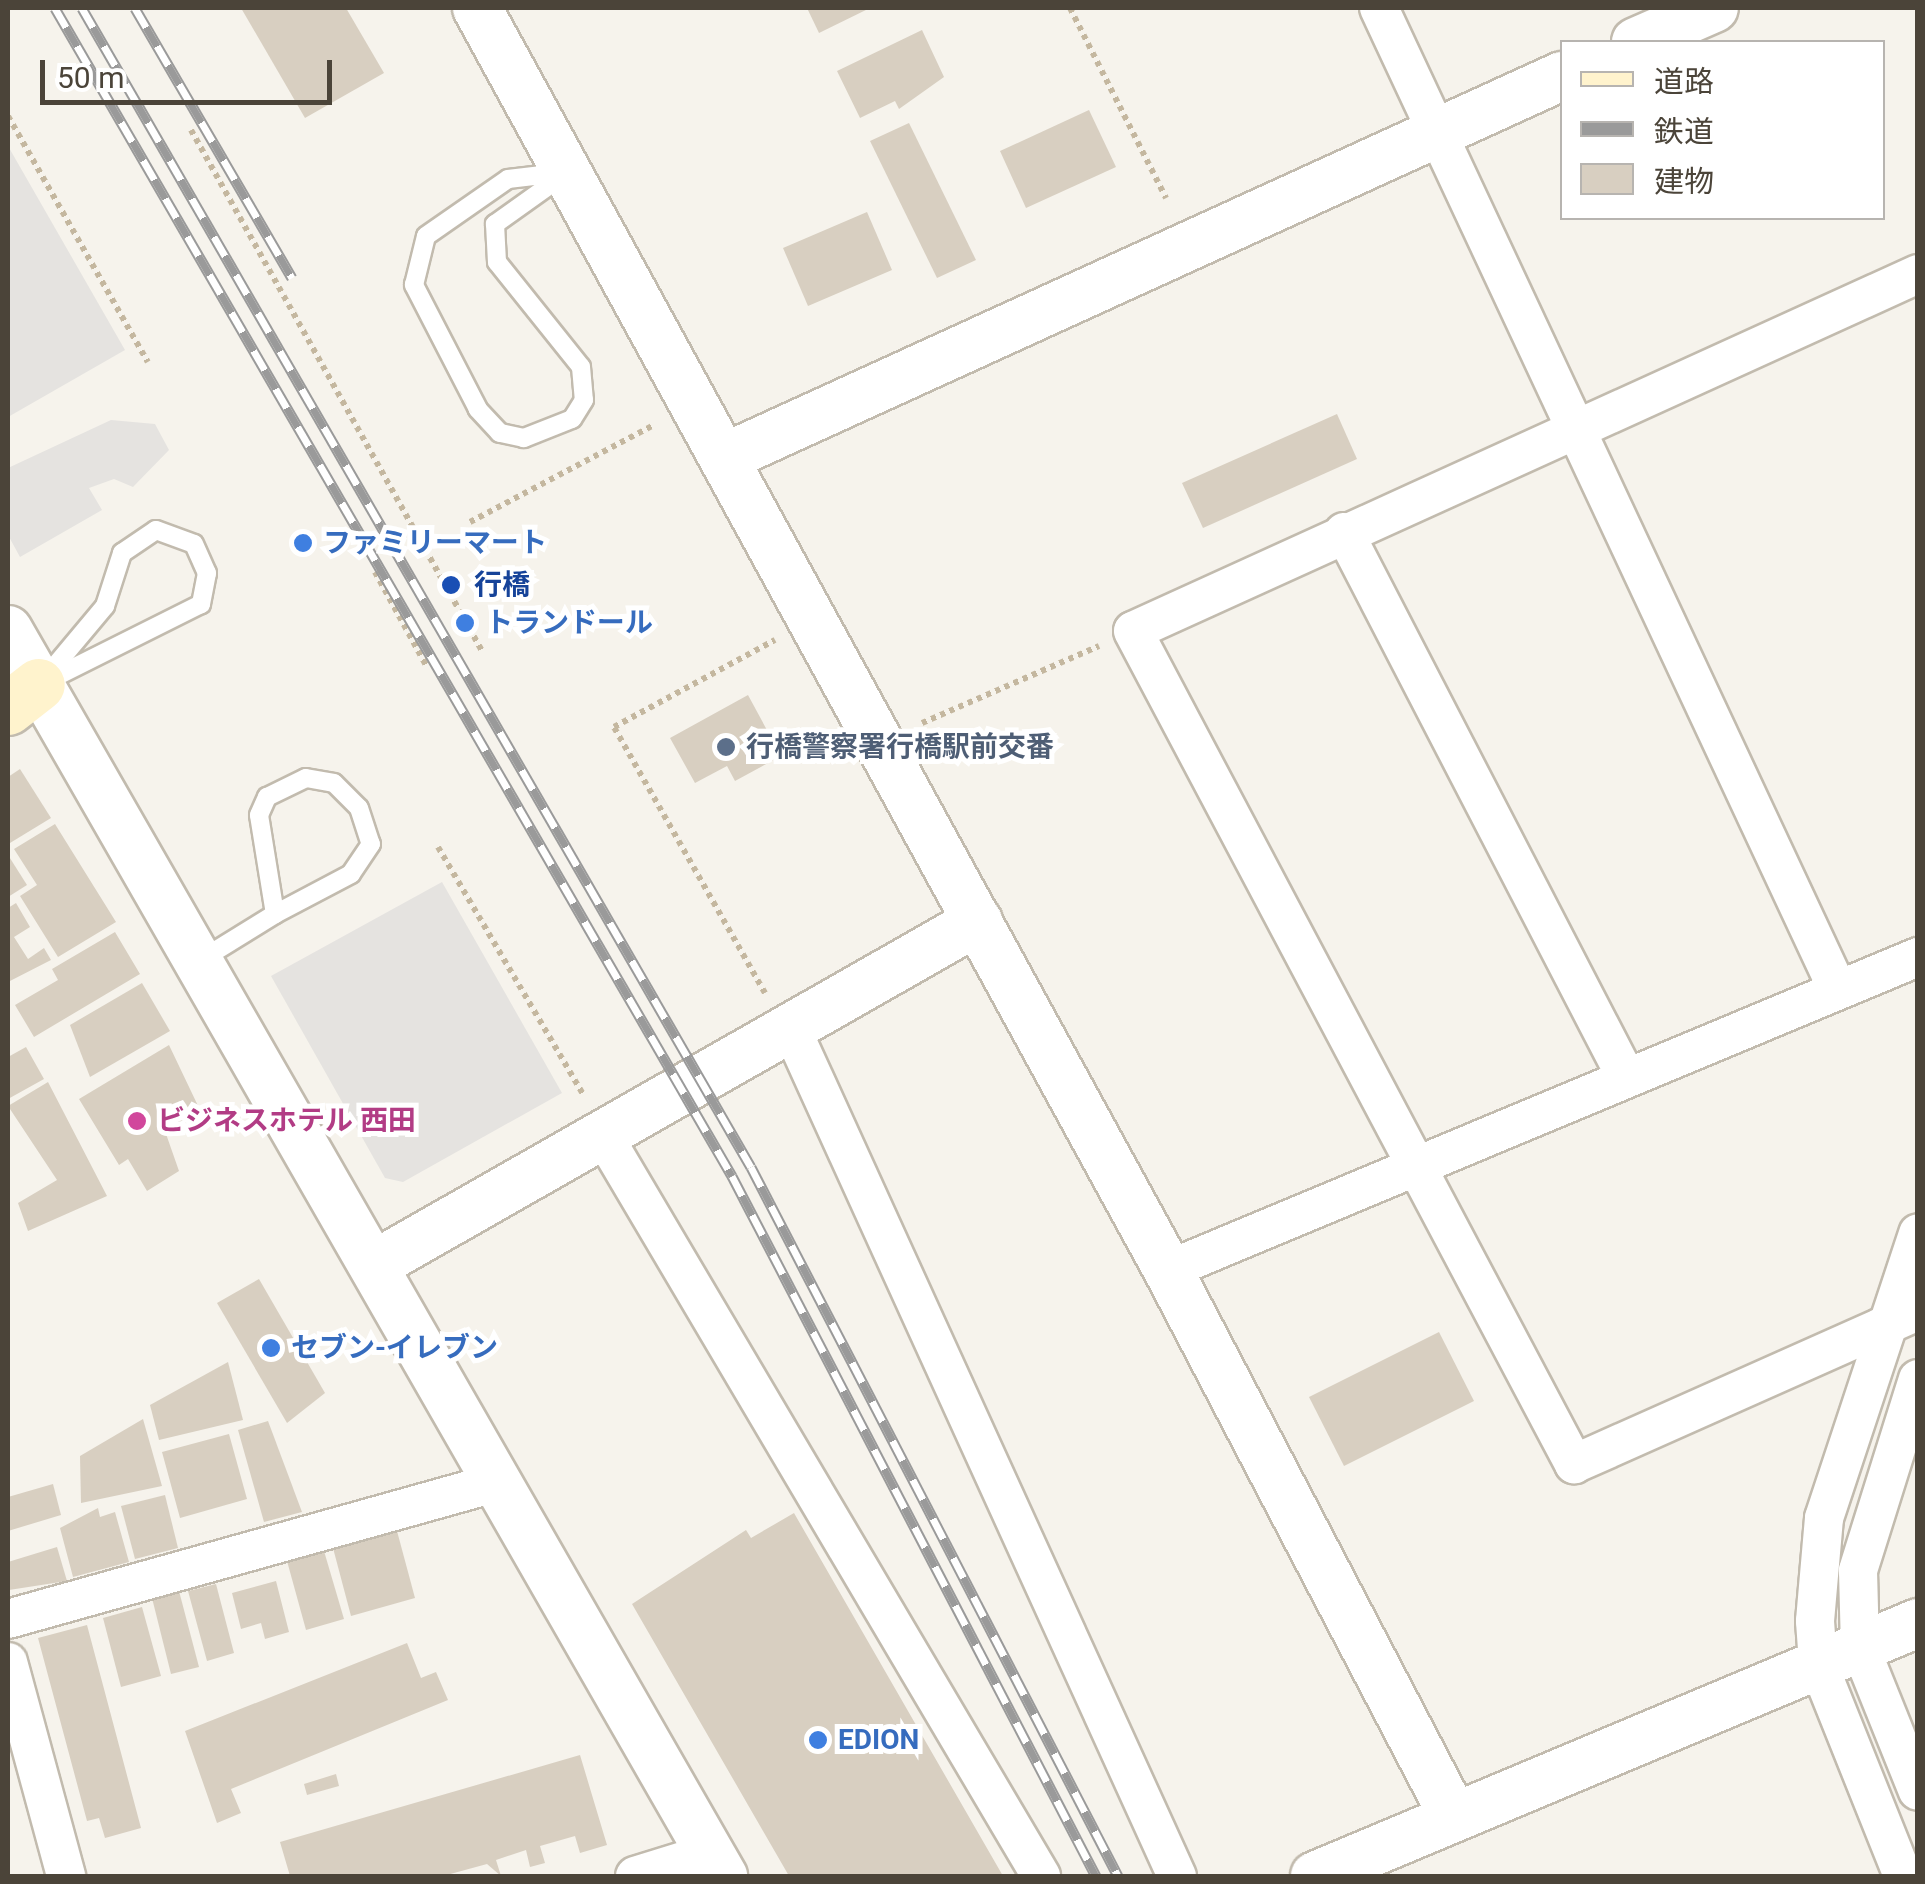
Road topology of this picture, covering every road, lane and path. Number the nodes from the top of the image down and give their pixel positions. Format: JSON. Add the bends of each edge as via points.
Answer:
{"nodes":[{"id":1,"x":477,"y":8,"type":"edge"},
{"id":2,"x":1070,"y":8,"type":"edge"},
{"id":3,"x":1379,"y":8,"type":"edge"},
{"id":4,"x":1714,"y":8,"type":"edge"},
{"id":5,"x":1641,"y":40,"type":"edge"},
{"id":6,"x":1560,"y":77,"type":"edge"},
{"id":7,"x":8,"y":116,"type":"edge"},
{"id":8,"x":191,"y":130,"type":"dead end"},
{"id":9,"x":1441,"y":131,"type":"junction"},
{"id":10,"x":568,"y":172,"type":"junction"},
{"id":11,"x":1166,"y":198,"type":"dead end"},
{"id":12,"x":1918,"y":274,"type":"edge"},
{"id":13,"x":148,"y":362,"type":"dead end"},
{"id":14,"x":652,"y":426,"type":"dead end"},
{"id":15,"x":1574,"y":427,"type":"junction"},
{"id":16,"x":724,"y":458,"type":"junction"},
{"id":17,"x":470,"y":522,"type":"dead end"},
{"id":18,"x":1344,"y":532,"type":"junction"},
{"id":19,"x":375,"y":572,"type":"dead end"},
{"id":20,"x":8,"y":630,"type":"edge"},
{"id":21,"x":1132,"y":631,"type":"junction"},
{"id":22,"x":775,"y":640,"type":"dead end"},
{"id":23,"x":482,"y":652,"type":"dead end"},
{"id":24,"x":426,"y":665,"type":"dead end"},
{"id":25,"x":23,"y":696,"type":"edge"},
{"id":26,"x":922,"y":723,"type":"dead end"},
{"id":27,"x":438,"y":847,"type":"dead end"},
{"id":28,"x":275,"y":914,"type":"junction"},
{"id":29,"x":978,"y":921,"type":"junction"},
{"id":30,"x":1918,"y":957,"type":"edge"},
{"id":31,"x":198,"y":961,"type":"junction"},
{"id":32,"x":1837,"y":988,"type":"junction"},
{"id":33,"x":779,"y":1011,"type":"junction"},
{"id":34,"x":1626,"y":1077,"type":"junction"},
{"id":35,"x":594,"y":1116,"type":"junction"},
{"id":36,"x":1416,"y":1168,"type":"junction"},
{"id":37,"x":1918,"y":1233,"type":"edge"},
{"id":38,"x":374,"y":1265,"type":"junction"},
{"id":39,"x":1168,"y":1270,"type":"junction"},
{"id":40,"x":1903,"y":1317,"type":"edge"},
{"id":41,"x":1918,"y":1379,"type":"edge"},
{"id":42,"x":498,"y":1482,"type":"junction"},
{"id":43,"x":8,"y":1620,"type":"edge"},
{"id":44,"x":1918,"y":1623,"type":"edge"},
{"id":45,"x":1839,"y":1655,"type":"junction"},
{"id":46,"x":8,"y":1662,"type":"edge"},
{"id":47,"x":1918,"y":1791,"type":"edge"},
{"id":48,"x":1454,"y":1817,"type":"junction"},
{"id":49,"x":716,"y":1864,"type":"edge"},
{"id":50,"x":66,"y":1876,"type":"edge"},
{"id":51,"x":636,"y":1876,"type":"edge"},
{"id":52,"x":1041,"y":1876,"type":"edge"},
{"id":53,"x":1177,"y":1876,"type":"edge"},
{"id":54,"x":1314,"y":1876,"type":"edge"},
{"id":55,"x":1903,"y":1876,"type":"edge"}],
"edges":[{"from":1,"to":10,"type":"street"},
{"from":2,"to":11,"type":"path"},
{"from":3,"to":9,"type":"street"},
{"from":4,"to":5,"type":"street"},
{"from":6,"to":9,"type":"street"},
{"from":7,"to":13,"type":"path"},
{"from":8,"to":23,"type":"path"},
{"from":9,"to":15,"type":"street"},
{"from":9,"to":16,"type":"street"},
{"from":10,"to":10,"type":"lane","via":[[495,224],[497,262],[581,367],[584,400],[572,419],[524,438],[500,432],[478,409],[414,285],[426,236],[508,179]]},
{"from":10,"to":16,"type":"street"},
{"from":12,"to":15,"type":"street"},
{"from":14,"to":17,"type":"path"},
{"from":15,"to":18,"type":"street"},
{"from":15,"to":32,"type":"street"},
{"from":16,"to":29,"type":"street"},
{"from":18,"to":21,"type":"street"},
{"from":18,"to":34,"type":"street"},
{"from":19,"to":24,"type":"path"},
{"from":20,"to":25,"type":"street"},
{"from":21,"to":26,"type":"path"},
{"from":21,"to":36,"type":"street"},
{"from":22,"to":33,"type":"path","via":[[614,727]]},
{"from":25,"to":25,"type":"lane","via":[[105,606],[131,540],[170,530],[194,544],[207,587],[191,615],[115,639]]},
{"from":25,"to":31,"type":"street"},
{"from":27,"to":35,"type":"path"},
{"from":28,"to":28,"type":"lane","via":[[258,815],[283,785],[334,783],[359,808],[371,844],[351,874]]},
{"from":28,"to":31,"type":"lane"},
{"from":29,"to":33,"type":"street"},
{"from":29,"to":39,"type":"street"},
{"from":30,"to":32,"type":"street"},
{"from":31,"to":38,"type":"street"},
{"from":32,"to":34,"type":"street"},
{"from":33,"to":35,"type":"street"},
{"from":33,"to":53,"type":"street"},
{"from":34,"to":36,"type":"street"},
{"from":35,"to":38,"type":"street"},
{"from":35,"to":52,"type":"street"},
{"from":36,"to":39,"type":"street"},
{"from":36,"to":40,"type":"street","via":[[1574,1464]]},
{"from":37,"to":40,"type":"street"},
{"from":38,"to":42,"type":"street"},
{"from":39,"to":48,"type":"street"},
{"from":40,"to":45,"type":"street","via":[[1824,1518]]},
{"from":41,"to":45,"type":"street"},
{"from":42,"to":43,"type":"street"},
{"from":42,"to":49,"type":"street"},
{"from":44,"to":45,"type":"street"},
{"from":45,"to":47,"type":"street"},
{"from":45,"to":48,"type":"street"},
{"from":45,"to":55,"type":"street"},
{"from":46,"to":50,"type":"street"},
{"from":48,"to":54,"type":"street"},
{"from":49,"to":51,"type":"street"}]}
